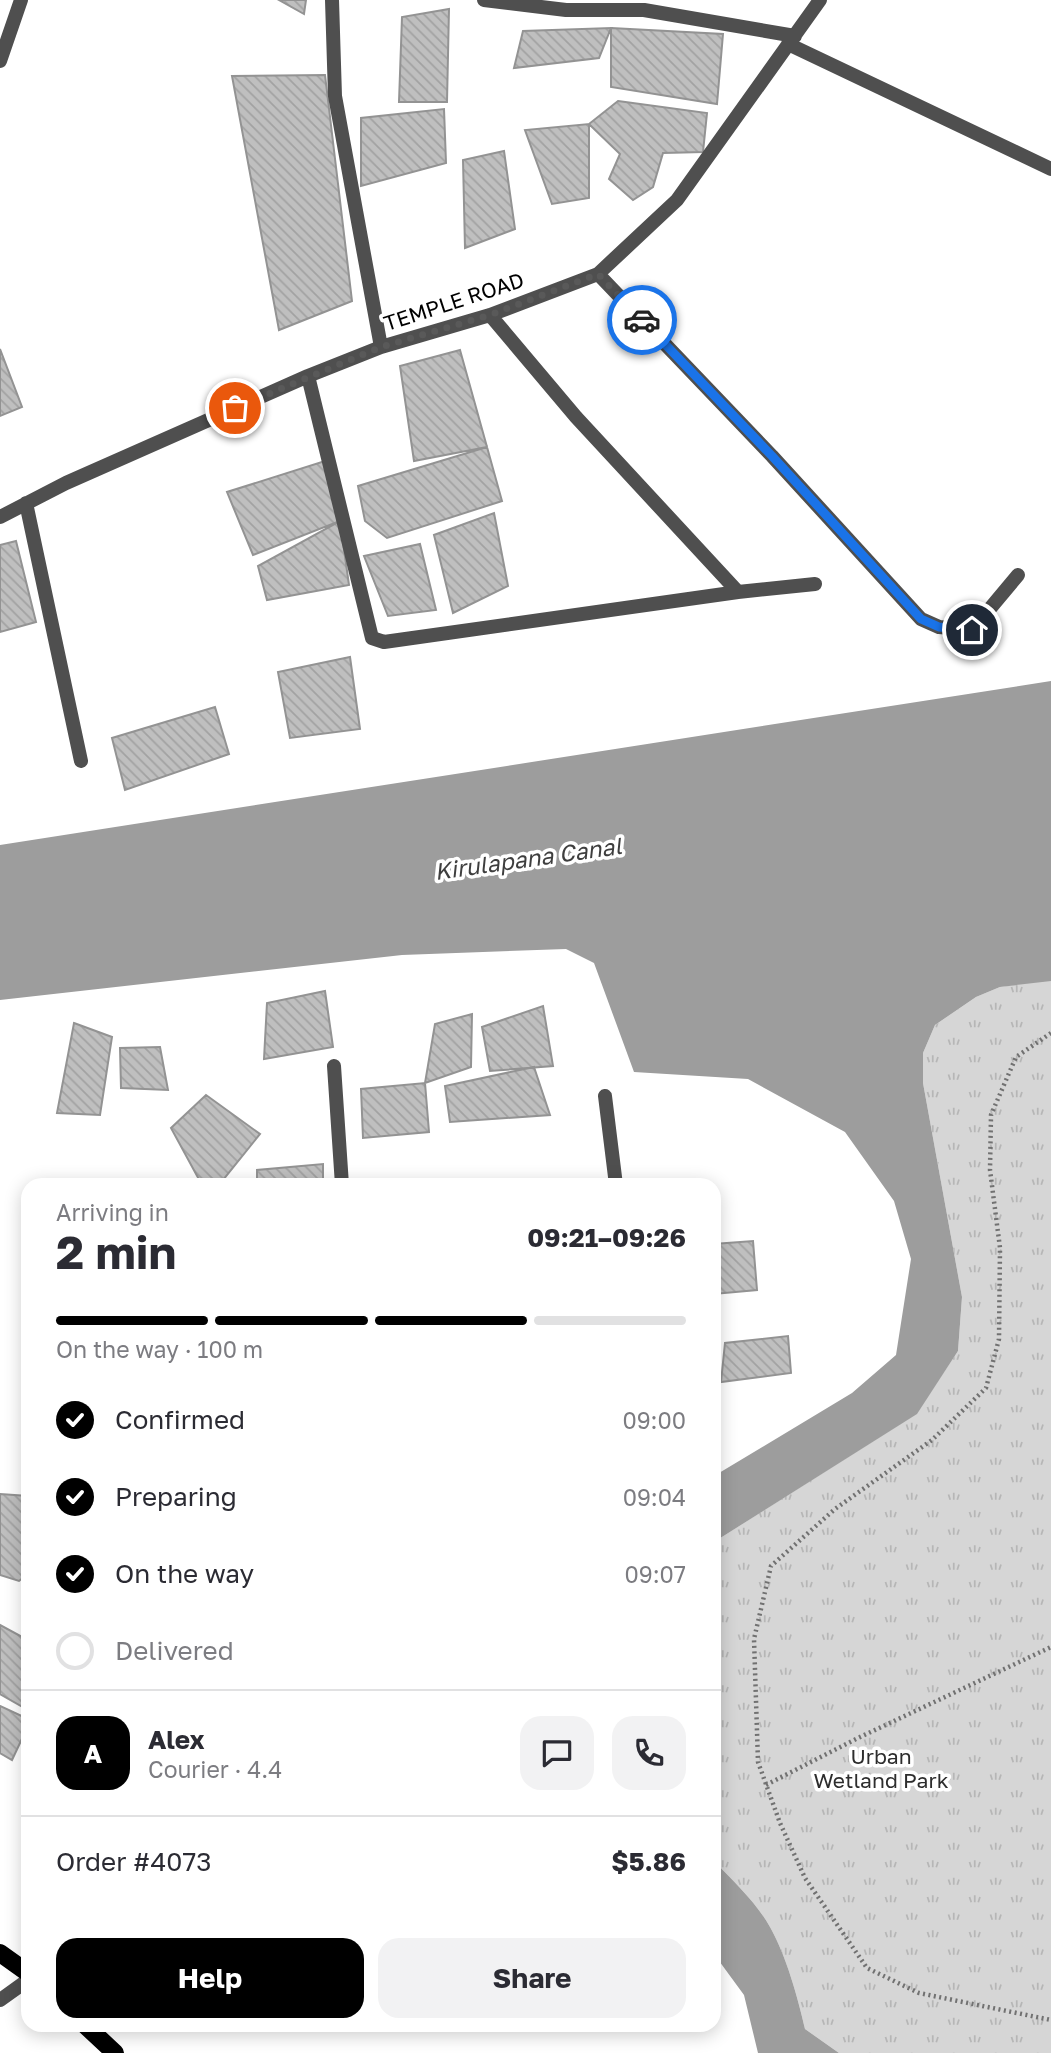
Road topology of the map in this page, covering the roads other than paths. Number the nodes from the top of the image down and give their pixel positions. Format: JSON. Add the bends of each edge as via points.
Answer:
{"nodes":[{"id":1,"x":21,"y":0,"type":"edge"},
{"id":2,"x":332,"y":0,"type":"edge"},
{"id":3,"x":484,"y":0,"type":"edge"},
{"id":4,"x":820,"y":0,"type":"edge"},
{"id":5,"x":792,"y":40,"type":"junction"},
{"id":6,"x":0,"y":61,"type":"edge"},
{"id":7,"x":1051,"y":169,"type":"edge"},
{"id":8,"x":598,"y":274,"type":"junction"},
{"id":9,"x":490,"y":315,"type":"junction"},
{"id":10,"x":381,"y":347,"type":"junction"},
{"id":11,"x":308,"y":376,"type":"junction"},
{"id":12,"x":26,"y":503,"type":"junction"},
{"id":13,"x":0,"y":517,"type":"edge"},
{"id":14,"x":1018,"y":575,"type":"dead end"},
{"id":15,"x":815,"y":584,"type":"dead end"},
{"id":16,"x":738,"y":592,"type":"junction"},
{"id":17,"x":81,"y":761,"type":"dead end"},
{"id":18,"x":334,"y":1066,"type":"dead end"},
{"id":19,"x":605,"y":1096,"type":"dead end"},
{"id":20,"x":342,"y":1178,"type":"edge"},
{"id":21,"x":615,"y":1178,"type":"edge"},
{"id":22,"x":0,"y":1953,"type":"edge"},
{"id":23,"x":21,"y":1968,"type":"edge"},
{"id":24,"x":21,"y":1985,"type":"edge"},
{"id":25,"x":0,"y":2000,"type":"edge"},
{"id":26,"x":92,"y":2032,"type":"edge"},
{"id":27,"x":115,"y":2053,"type":"edge"}],
"edges":[{"from":1,"to":6,"type":"street"},
{"from":2,"to":10,"type":"street","via":[[335,96]]},
{"from":3,"to":5,"type":"street","via":[[566,10],[645,10]]},
{"from":4,"to":5,"type":"street","name":"TEMPLE ROAD"},
{"from":5,"to":7,"type":"street"},
{"from":5,"to":8,"type":"street","name":"TEMPLE ROAD","via":[[677,200]]},
{"from":8,"to":9,"type":"street","name":"TEMPLE ROAD"},
{"from":8,"to":14,"type":"street","via":[[921,619],[939,627],[972,630]]},
{"from":9,"to":10,"type":"street","name":"TEMPLE ROAD"},
{"from":9,"to":16,"type":"street","via":[[576,417]]},
{"from":10,"to":11,"type":"street","name":"TEMPLE ROAD"},
{"from":11,"to":12,"type":"street","name":"TEMPLE ROAD"},
{"from":11,"to":16,"type":"street","via":[[372,638],[384,642]]},
{"from":12,"to":13,"type":"street","name":"TEMPLE ROAD"},
{"from":12,"to":17,"type":"street"},
{"from":15,"to":16,"type":"street"},
{"from":18,"to":20,"type":"street"},
{"from":19,"to":21,"type":"street"},
{"from":22,"to":23,"type":"main road"},
{"from":24,"to":25,"type":"street"},
{"from":26,"to":27,"type":"main road"}]}
